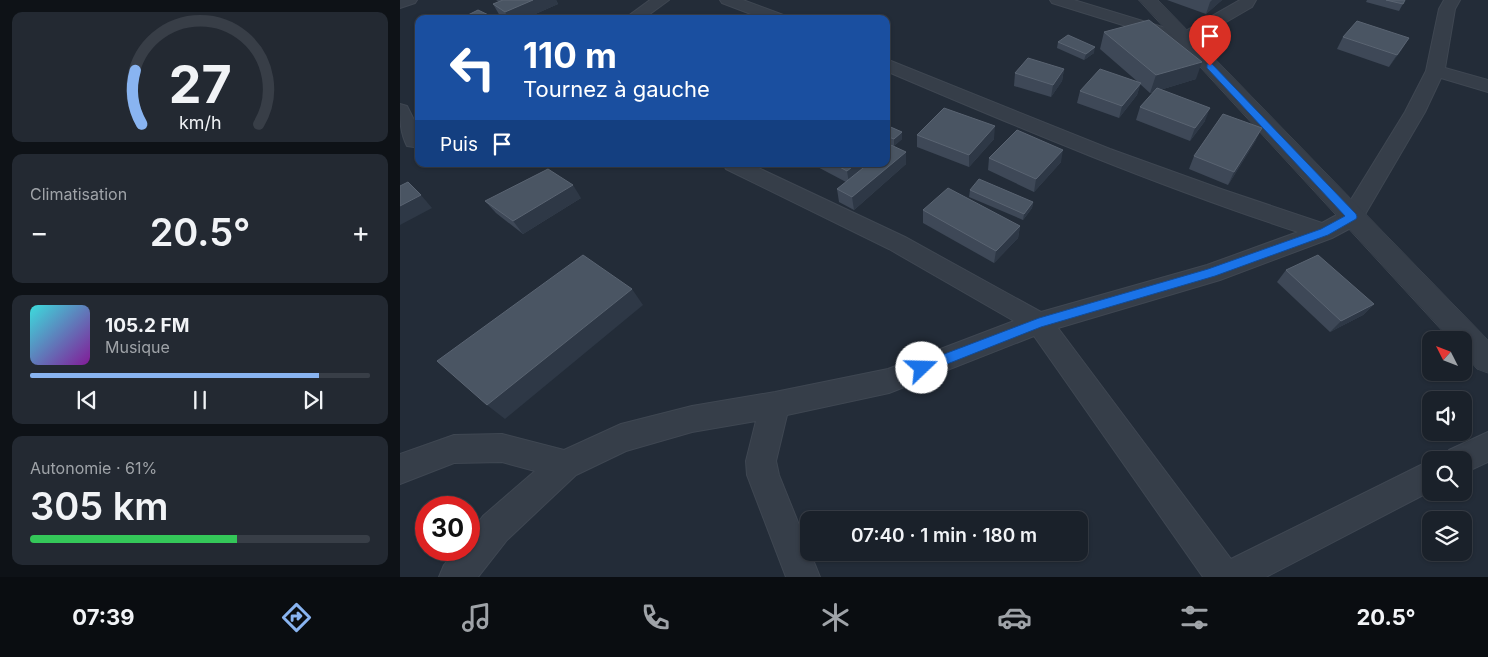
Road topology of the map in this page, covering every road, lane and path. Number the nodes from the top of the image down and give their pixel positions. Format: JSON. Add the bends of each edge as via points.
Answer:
{"nodes":[{"id":1,"x":661,"y":0,"type":"edge"},
{"id":2,"x":728,"y":0,"type":"edge"},
{"id":3,"x":1058,"y":0,"type":"edge"},
{"id":4,"x":1148,"y":0,"type":"edge"},
{"id":5,"x":1248,"y":0,"type":"edge"},
{"id":6,"x":1452,"y":0,"type":"edge"},
{"id":7,"x":638,"y":15,"type":"edge"},
{"id":8,"x":769,"y":15,"type":"edge"},
{"id":9,"x":1184,"y":39,"type":"junction"},
{"id":10,"x":890,"y":66,"type":"edge"},
{"id":11,"x":1435,"y":71,"type":"junction"},
{"id":12,"x":1488,"y":86,"type":"edge"},
{"id":13,"x":400,"y":110,"type":"edge"},
{"id":14,"x":411,"y":142,"type":"edge"},
{"id":15,"x":739,"y":167,"type":"edge"},
{"id":16,"x":1352,"y":217,"type":"junction"},
{"id":17,"x":1324,"y":232,"type":"junction"},
{"id":18,"x":1039,"y":323,"type":"junction"},
{"id":19,"x":1488,"y":360,"type":"edge"},
{"id":20,"x":776,"y":405,"type":"junction"},
{"id":21,"x":1488,"y":446,"type":"edge"},
{"id":22,"x":1472,"y":454,"type":"edge"},
{"id":23,"x":566,"y":465,"type":"junction"},
{"id":24,"x":400,"y":469,"type":"edge"},
{"id":25,"x":1422,"y":480,"type":"edge"},
{"id":26,"x":456,"y":577,"type":"edge"},
{"id":27,"x":803,"y":577,"type":"edge"},
{"id":28,"x":1224,"y":577,"type":"edge"},
{"id":29,"x":1231,"y":577,"type":"edge"}],
"edges":[{"from":1,"to":7,"type":"street"},
{"from":2,"to":8,"type":"street"},
{"from":3,"to":9,"type":"street"},
{"from":4,"to":9,"type":"street"},
{"from":5,"to":9,"type":"street"},
{"from":6,"to":11,"type":"street","via":[[1447,9]]},
{"from":9,"to":16,"type":"street"},
{"from":10,"to":17,"type":"street","via":[[1046,132],[1261,212]]},
{"from":11,"to":12,"type":"street"},
{"from":11,"to":16,"type":"street","via":[[1415,112]]},
{"from":13,"to":14,"type":"street"},
{"from":15,"to":18,"type":"street","via":[[897,242]]},
{"from":16,"to":17,"type":"street"},
{"from":16,"to":19,"type":"street"},
{"from":17,"to":18,"type":"street","via":[[1211,273]]},
{"from":18,"to":20,"type":"street","via":[[889,381]]},
{"from":18,"to":28,"type":"street"},
{"from":20,"to":23,"type":"street","via":[[692,419],[621,438]]},
{"from":20,"to":27,"type":"street","via":[[761,461],[762,474]]},
{"from":21,"to":22,"type":"street"},
{"from":23,"to":24,"type":"street","via":[[502,448],[454,449]]},
{"from":23,"to":26,"type":"street","via":[[495,528]]},
{"from":25,"to":29,"type":"street"}]}
